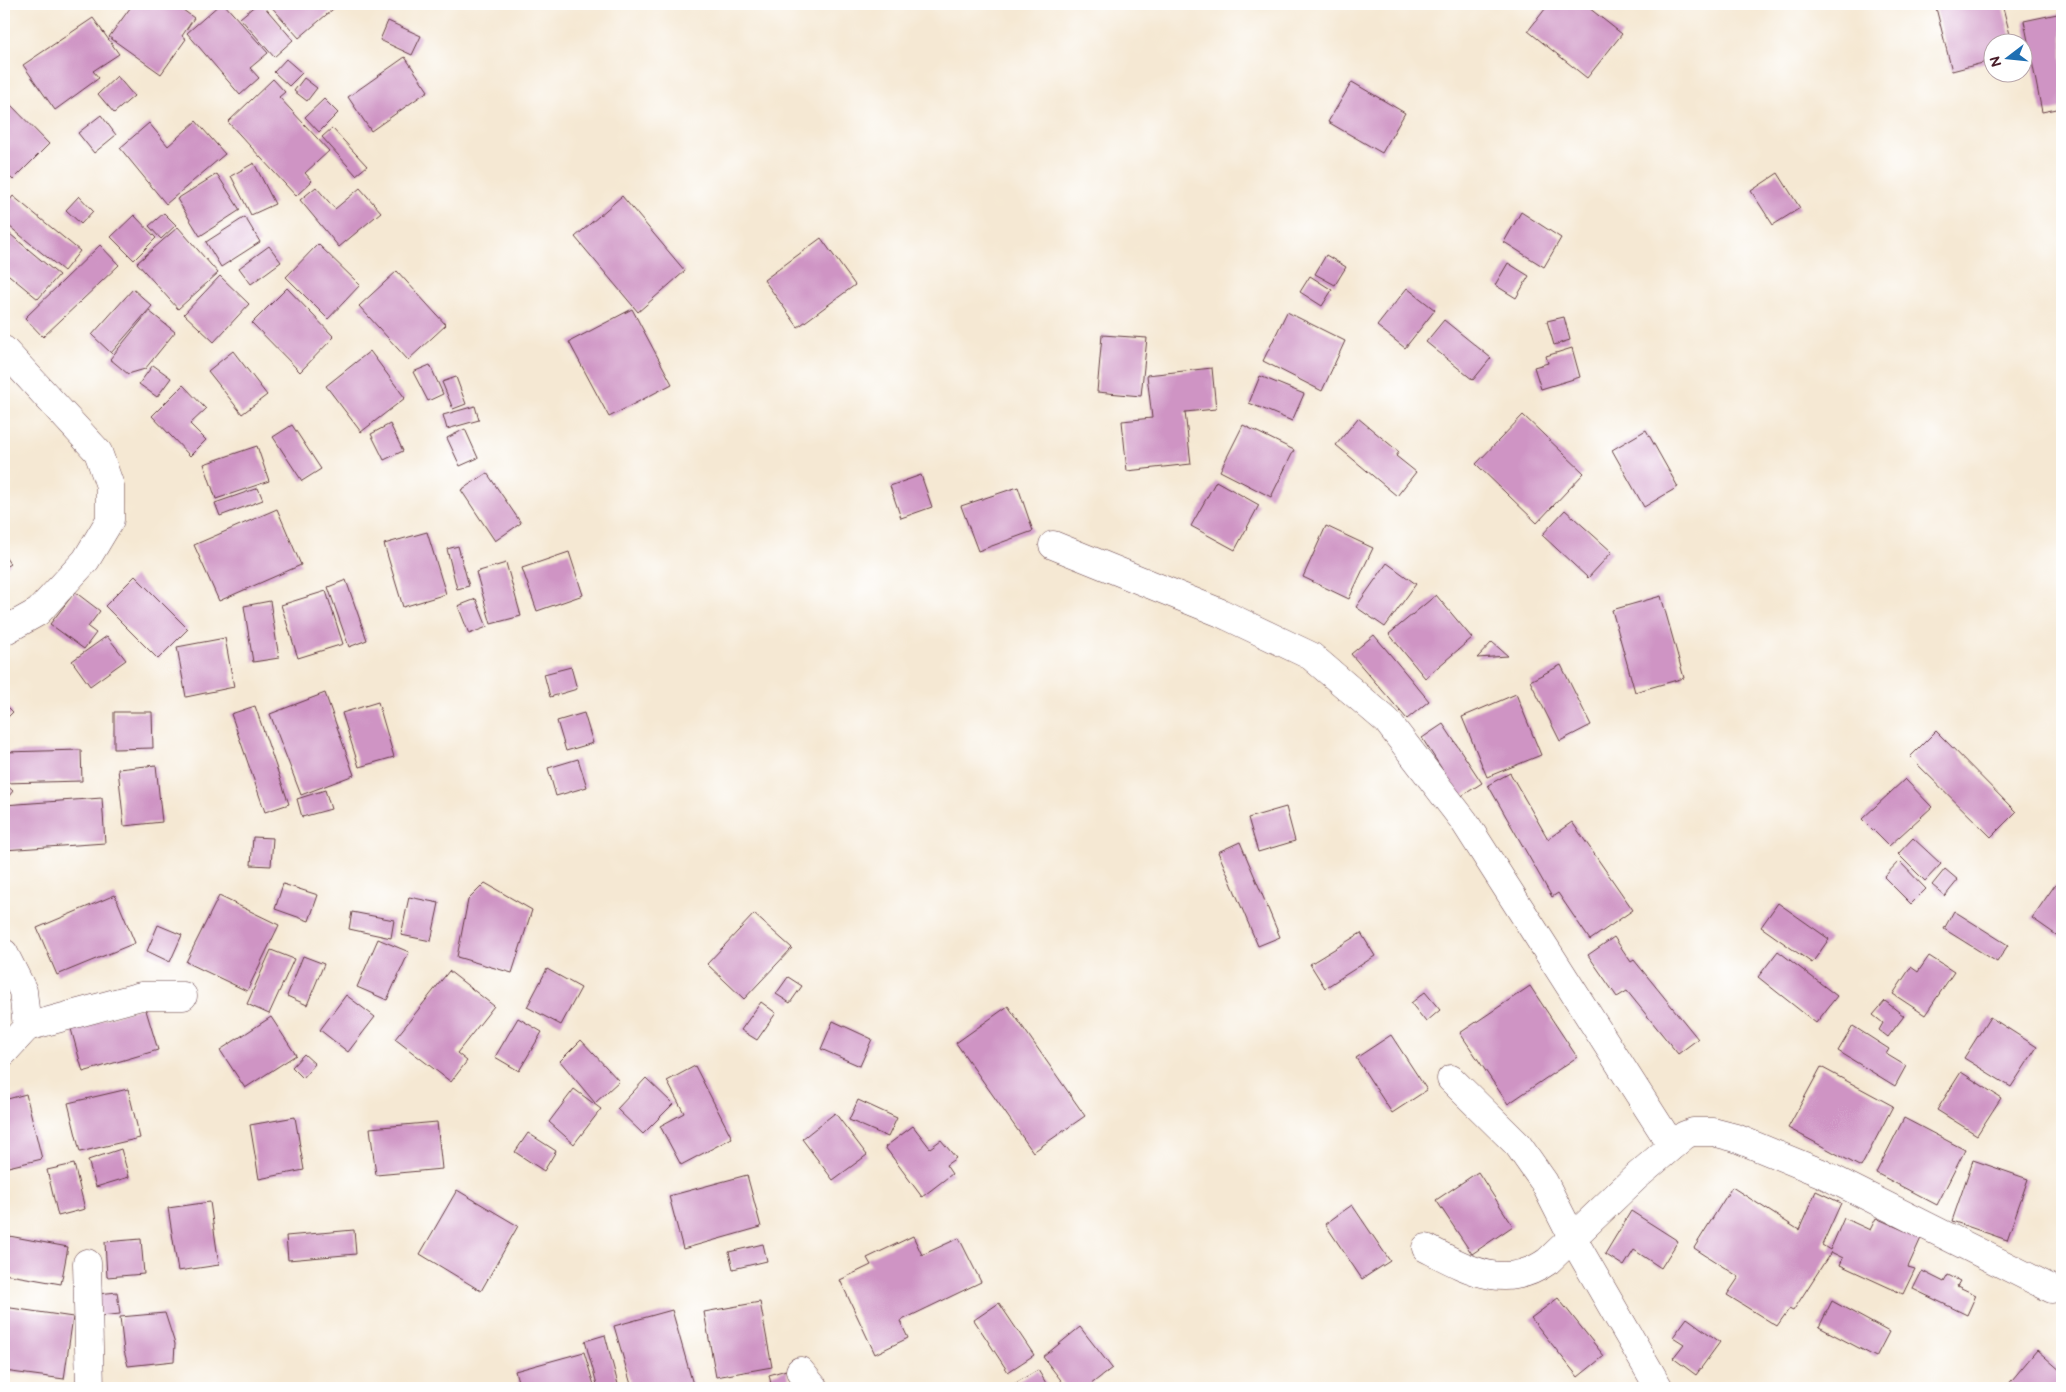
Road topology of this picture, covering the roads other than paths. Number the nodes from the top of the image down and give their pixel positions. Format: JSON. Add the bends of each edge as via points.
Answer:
{"nodes":[{"id":1,"x":4,"y":350,"type":"edge"},
{"id":2,"x":1053,"y":544,"type":"dead end"},
{"id":3,"x":4,"y":631,"type":"edge"},
{"id":4,"x":4,"y":953,"type":"edge"},
{"id":5,"x":183,"y":996,"type":"dead end"},
{"id":6,"x":28,"y":1027,"type":"junction"},
{"id":7,"x":4,"y":1052,"type":"edge"},
{"id":8,"x":1451,"y":1079,"type":"dead end"},
{"id":9,"x":1672,"y":1146,"type":"junction"},
{"id":10,"x":1573,"y":1239,"type":"junction"},
{"id":11,"x":1426,"y":1248,"type":"dead end"},
{"id":12,"x":87,"y":1263,"type":"dead end"},
{"id":13,"x":2052,"y":1289,"type":"dead end"},
{"id":14,"x":90,"y":1388,"type":"edge"},
{"id":15,"x":1658,"y":1388,"type":"edge"}],
"edges":[{"from":1,"to":3,"type":"street","via":[[98,452],[110,486],[110,520],[86,560],[38,612]]},
{"from":2,"to":9,"type":"street","via":[[1221,613],[1311,656],[1387,721],[1464,821]]},
{"from":4,"to":6,"type":"street","via":[[23,991]]},
{"from":5,"to":6,"type":"street","via":[[142,996]]},
{"from":6,"to":7,"type":"street"},
{"from":8,"to":10,"type":"street","via":[[1518,1145],[1544,1182]]},
{"from":9,"to":10,"type":"street"},
{"from":9,"to":13,"type":"street","via":[[1693,1132],[1713,1132],[1736,1138],[1821,1173]]},
{"from":10,"to":11,"type":"street","via":[[1536,1270],[1498,1276],[1471,1271]]},
{"from":10,"to":15,"type":"street"},
{"from":12,"to":14,"type":"street"}]}
